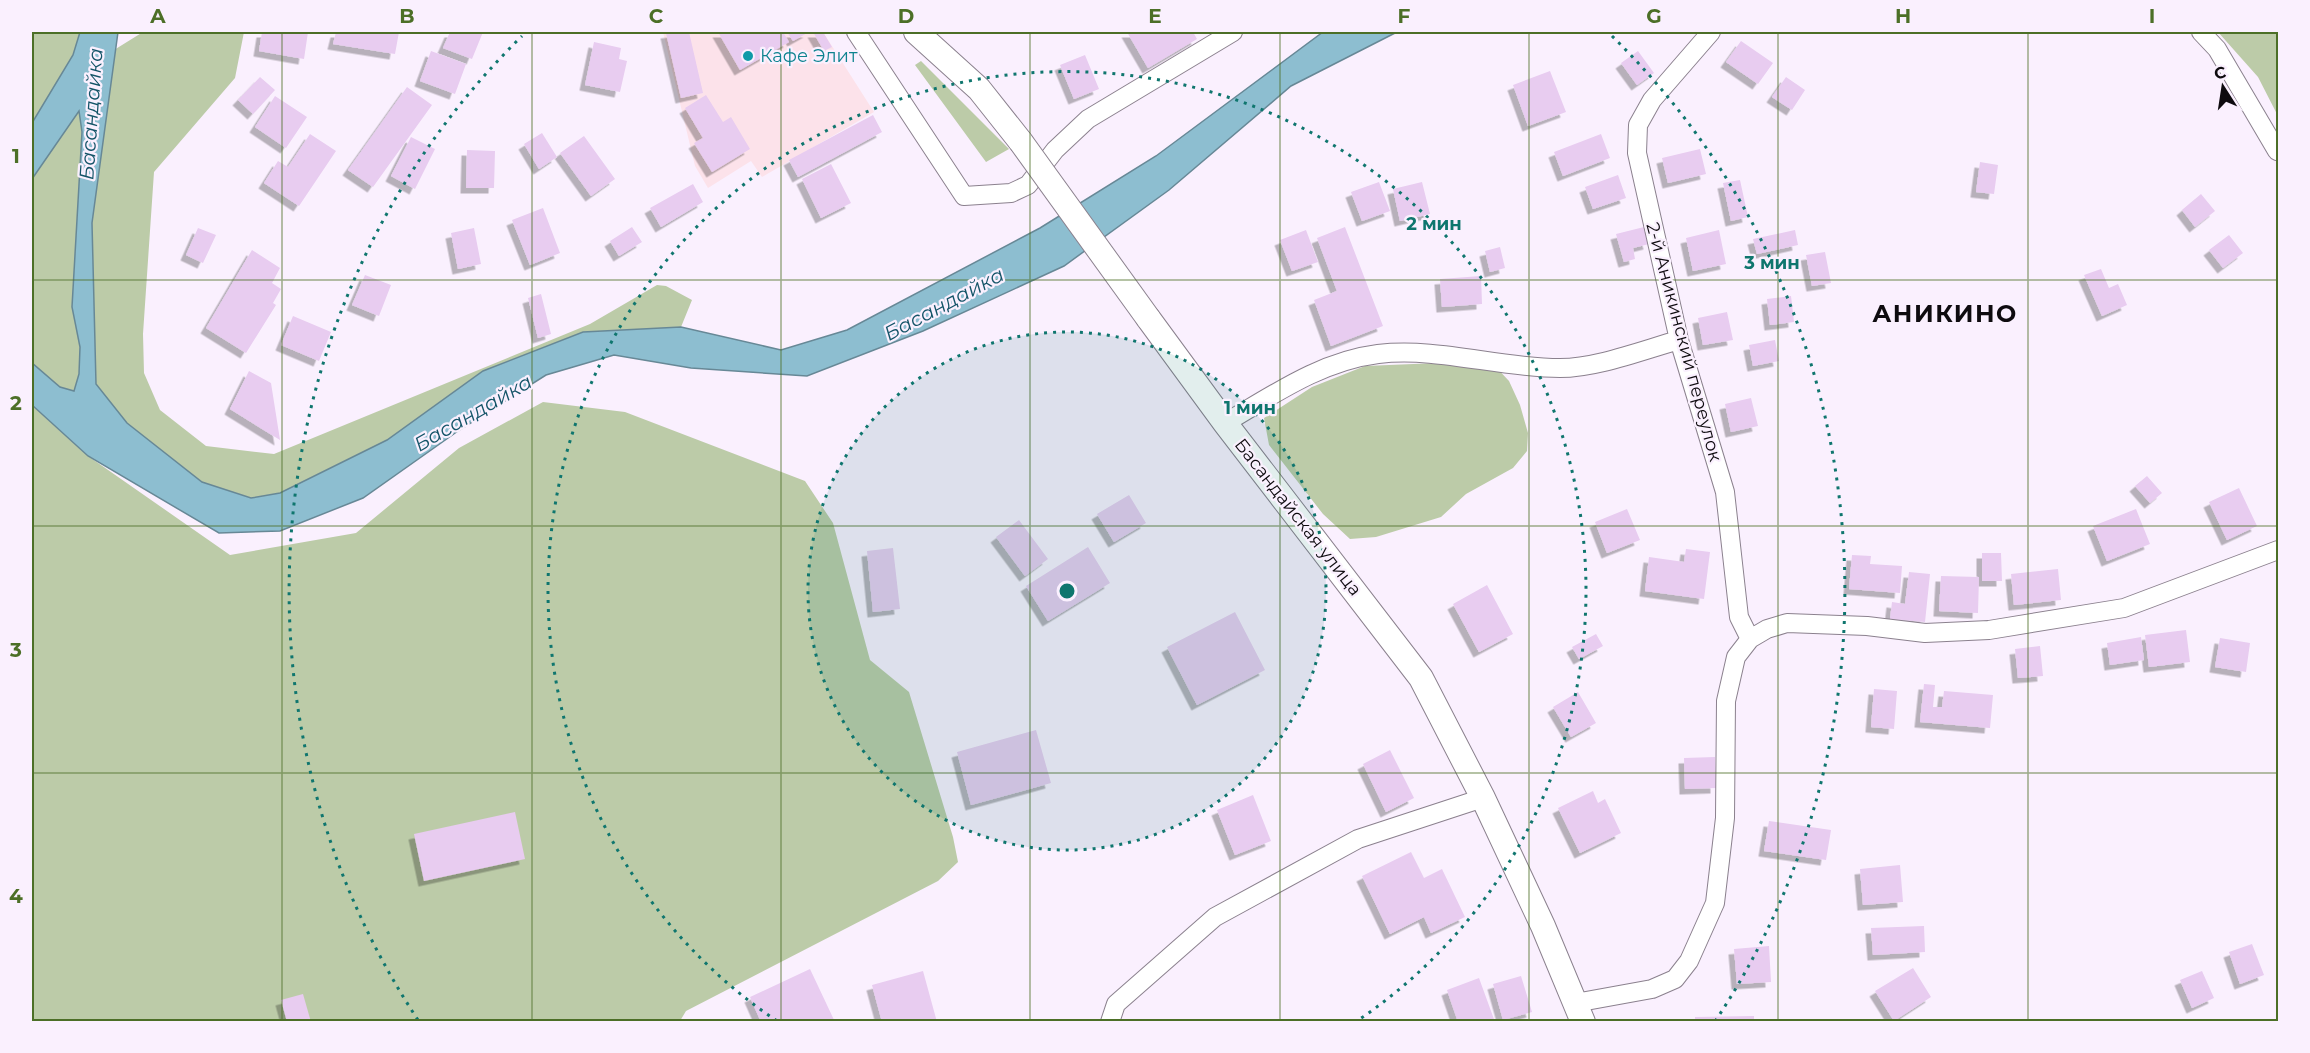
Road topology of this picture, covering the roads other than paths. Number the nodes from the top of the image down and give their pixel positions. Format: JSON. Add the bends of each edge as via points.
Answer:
{"nodes":[{"id":1,"x":856,"y":32,"type":"edge"},
{"id":2,"x":916,"y":32,"type":"edge"},
{"id":3,"x":1233,"y":32,"type":"edge"},
{"id":4,"x":1711,"y":32,"type":"edge"},
{"id":5,"x":2201,"y":32,"type":"edge"},
{"id":6,"x":2277,"y":151,"type":"dead end"},
{"id":7,"x":1679,"y":340,"type":"junction"},
{"id":8,"x":1225,"y":423,"type":"junction"},
{"id":9,"x":2278,"y":550,"type":"edge"},
{"id":10,"x":1750,"y":639,"type":"junction"},
{"id":11,"x":1483,"y":798,"type":"junction"},
{"id":12,"x":1579,"y":1012,"type":"edge"},
{"id":13,"x":1110,"y":1022,"type":"edge"}],
"edges":[{"from":1,"to":3,"type":"street","via":[[964,196],[994,196],[1028,184],[1055,150],[1088,119]]},
{"from":2,"to":8,"type":"street","name":"Басандайская улица","bridge":true,"via":[[979,89],[1021,142]]},
{"from":4,"to":7,"type":"street","name":"2-й Аникинский переулок","via":[[1652,100],[1638,125],[1637,153]]},
{"from":5,"to":6,"type":"street","via":[[2217,49]]},
{"from":7,"to":8,"type":"street","via":[[1619,358],[1563,368],[1522,367],[1429,352],[1377,354],[1318,369]]},
{"from":7,"to":10,"type":"street","name":"2-й Аникинский переулок","via":[[1725,492],[1739,617]]},
{"from":8,"to":11,"type":"street","name":"Басандайская улица","via":[[1421,678]]},
{"from":9,"to":10,"type":"street","via":[[2124,608],[1979,631],[1925,633],[1867,626],[1788,624],[1767,629]]},
{"from":10,"to":12,"type":"street","via":[[1736,657],[1726,701],[1725,818],[1715,903],[1689,961],[1675,979]]},
{"from":11,"to":12,"type":"street","name":"Басандайская улица"},
{"from":11,"to":13,"type":"street","via":[[1358,839],[1215,916],[1116,1004]]}]}
